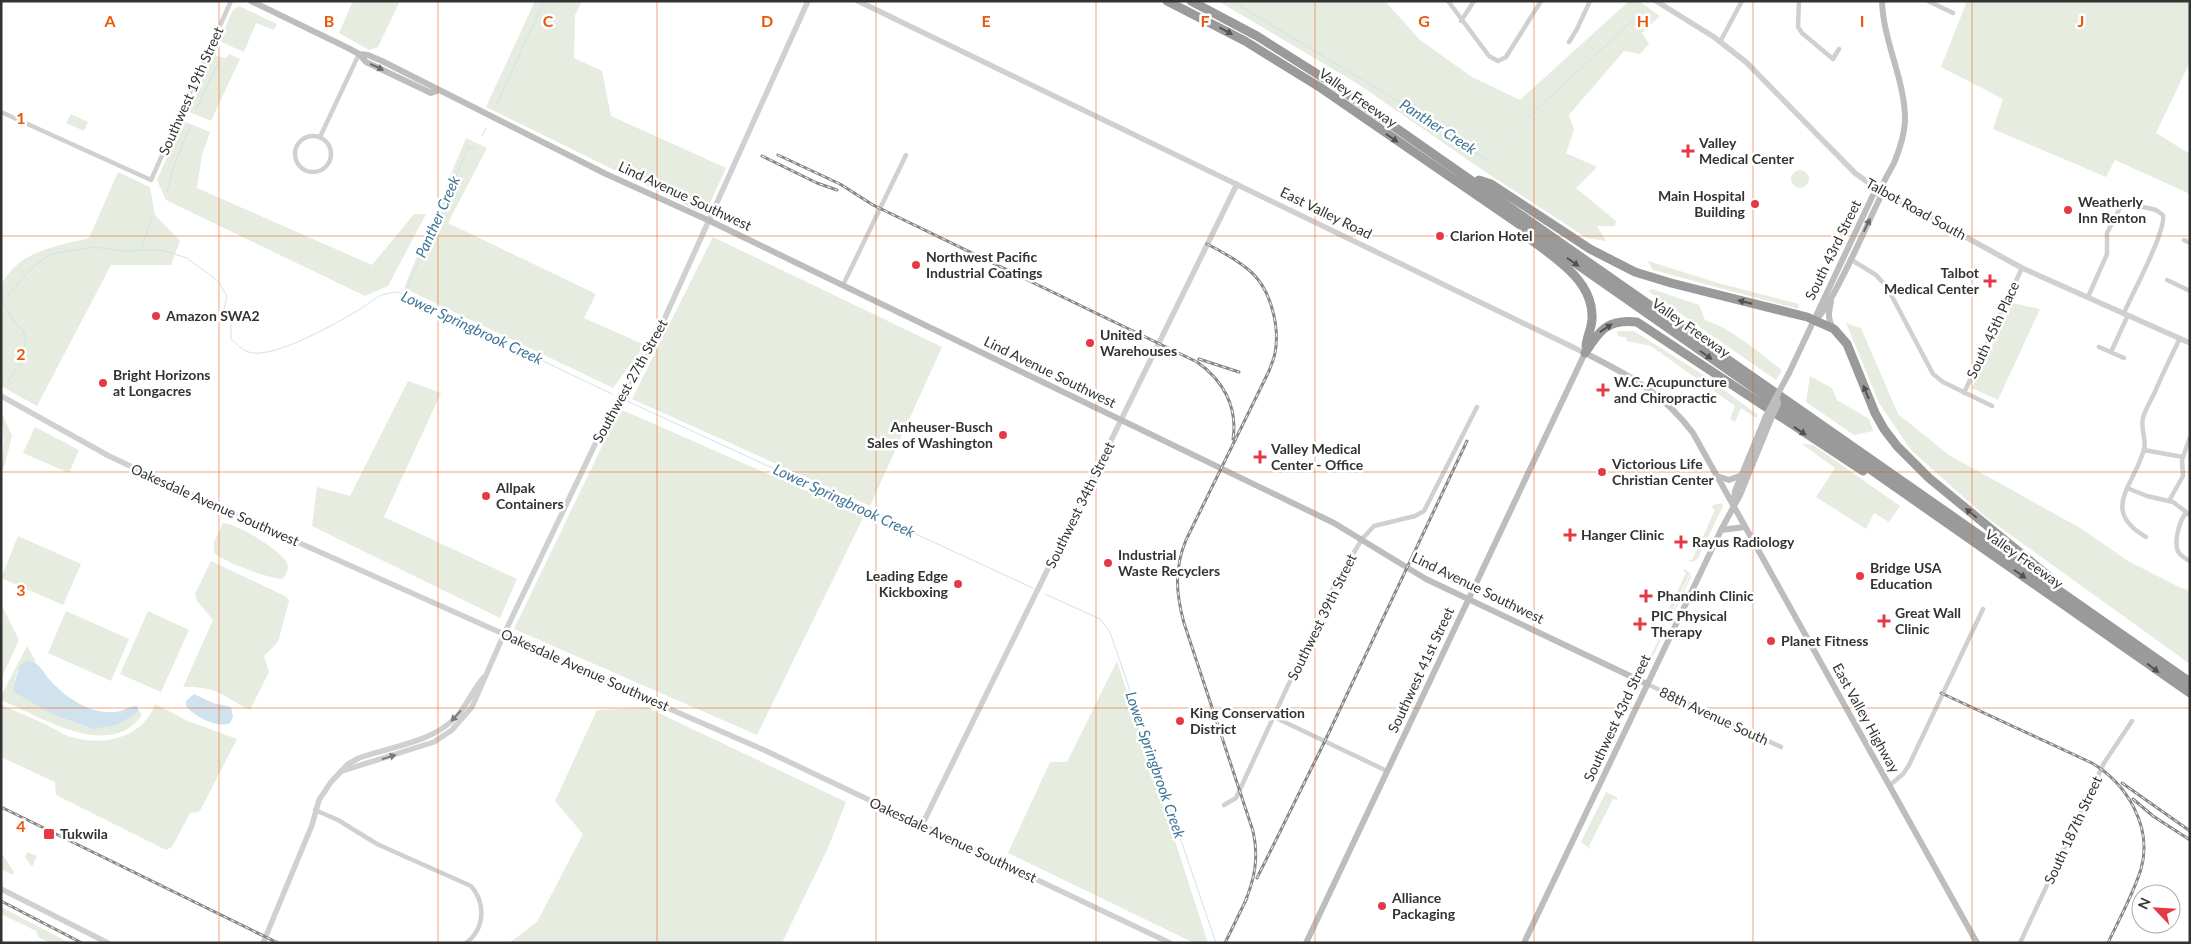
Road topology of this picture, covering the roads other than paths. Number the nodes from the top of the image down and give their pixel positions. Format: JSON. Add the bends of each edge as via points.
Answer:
{"nodes":[{"id":1,"x":231,"y":1,"type":"edge"},
{"id":2,"x":251,"y":1,"type":"edge"},
{"id":3,"x":808,"y":1,"type":"edge"},
{"id":4,"x":858,"y":1,"type":"edge"},
{"id":5,"x":1167,"y":1,"type":"edge"},
{"id":6,"x":1191,"y":1,"type":"edge"},
{"id":7,"x":1199,"y":1,"type":"edge"},
{"id":8,"x":1448,"y":1,"type":"edge"},
{"id":9,"x":1474,"y":1,"type":"edge"},
{"id":10,"x":1541,"y":1,"type":"edge"},
{"id":11,"x":1590,"y":1,"type":"edge"},
{"id":12,"x":1656,"y":1,"type":"edge"},
{"id":13,"x":1742,"y":1,"type":"edge"},
{"id":14,"x":1799,"y":1,"type":"edge"},
{"id":15,"x":1882,"y":1,"type":"edge"},
{"id":16,"x":1928,"y":1,"type":"edge"},
{"id":17,"x":1953,"y":13,"type":"dead end"},
{"id":18,"x":1461,"y":21,"type":"junction"},
{"id":19,"x":1569,"y":42,"type":"dead end"},
{"id":20,"x":1720,"y":42,"type":"junction"},
{"id":21,"x":1839,"y":49,"type":"dead end"},
{"id":22,"x":359,"y":54,"type":"junction"},
{"id":23,"x":1,"y":112,"type":"edge"},
{"id":24,"x":320,"y":137,"type":"junction"},
{"id":25,"x":906,"y":155,"type":"dead end"},
{"id":26,"x":1446,"y":176,"type":"junction"},
{"id":27,"x":1478,"y":180,"type":"junction"},
{"id":28,"x":1237,"y":184,"type":"junction"},
{"id":29,"x":1880,"y":190,"type":"junction"},
{"id":30,"x":710,"y":221,"type":"junction"},
{"id":31,"x":2184,"y":240,"type":"dead end"},
{"id":32,"x":2190,"y":243,"type":"edge"},
{"id":33,"x":1850,"y":259,"type":"junction"},
{"id":34,"x":2022,"y":268,"type":"junction"},
{"id":35,"x":2167,"y":280,"type":"dead end"},
{"id":36,"x":843,"y":285,"type":"junction"},
{"id":37,"x":2190,"y":290,"type":"edge"},
{"id":38,"x":1832,"y":297,"type":"junction"},
{"id":39,"x":2088,"y":297,"type":"junction"},
{"id":40,"x":2126,"y":314,"type":"junction"},
{"id":41,"x":1815,"y":320,"type":"junction"},
{"id":42,"x":1834,"y":329,"type":"junction"},
{"id":43,"x":2180,"y":338,"type":"junction"},
{"id":44,"x":2190,"y":343,"type":"edge"},
{"id":45,"x":2098,"y":347,"type":"dead end"},
{"id":46,"x":2111,"y":352,"type":"junction"},
{"id":47,"x":1585,"y":353,"type":"junction"},
{"id":48,"x":2124,"y":358,"type":"dead end"},
{"id":49,"x":1964,"y":393,"type":"junction"},
{"id":50,"x":1,"y":396,"type":"edge"},
{"id":51,"x":1992,"y":406,"type":"dead end"},
{"id":52,"x":1477,"y":407,"type":"dead end"},
{"id":53,"x":1769,"y":418,"type":"junction"},
{"id":54,"x":1121,"y":420,"type":"junction"},
{"id":55,"x":2190,"y":437,"type":"edge"},
{"id":56,"x":2144,"y":450,"type":"junction"},
{"id":57,"x":2183,"y":457,"type":"junction"},
{"id":58,"x":1743,"y":474,"type":"junction"},
{"id":59,"x":1717,"y":476,"type":"junction"},
{"id":60,"x":2127,"y":488,"type":"junction"},
{"id":61,"x":2169,"y":501,"type":"junction"},
{"id":62,"x":1733,"y":505,"type":"junction"},
{"id":63,"x":1932,"y":513,"type":"junction"},
{"id":64,"x":2188,"y":514,"type":"edge"},
{"id":65,"x":1745,"y":528,"type":"junction"},
{"id":66,"x":1721,"y":530,"type":"junction"},
{"id":67,"x":2146,"y":537,"type":"dead end"},
{"id":68,"x":1362,"y":538,"type":"junction"},
{"id":69,"x":2190,"y":561,"type":"edge"},
{"id":70,"x":2063,"y":588,"type":"junction"},
{"id":71,"x":1468,"y":600,"type":"junction"},
{"id":72,"x":1983,"y":609,"type":"dead end"},
{"id":73,"x":504,"y":634,"type":"junction"},
{"id":74,"x":2190,"y":680,"type":"edge"},
{"id":75,"x":1647,"y":684,"type":"junction"},
{"id":76,"x":2190,"y":693,"type":"edge"},
{"id":77,"x":1274,"y":717,"type":"junction"},
{"id":78,"x":2132,"y":721,"type":"dead end"},
{"id":79,"x":1781,"y":747,"type":"dead end"},
{"id":80,"x":1387,"y":770,"type":"junction"},
{"id":81,"x":1890,"y":786,"type":"junction"},
{"id":82,"x":1224,"y":806,"type":"dead end"},
{"id":83,"x":316,"y":810,"type":"junction"},
{"id":84,"x":922,"y":825,"type":"junction"},
{"id":85,"x":1,"y":889,"type":"edge"},
{"id":86,"x":108,"y":943,"type":"edge"},
{"id":87,"x":263,"y":943,"type":"edge"},
{"id":88,"x":466,"y":943,"type":"edge"},
{"id":89,"x":1170,"y":943,"type":"edge"},
{"id":90,"x":1306,"y":943,"type":"edge"},
{"id":91,"x":1524,"y":943,"type":"edge"},
{"id":92,"x":1977,"y":943,"type":"edge"},
{"id":93,"x":2020,"y":943,"type":"edge"}],
"edges":[{"from":1,"to":23,"type":"street","name":"Southwest 19th Street","via":[[150,180]]},
{"from":2,"to":22,"type":"main road","name":"Lind Avenue Southwest"},
{"from":3,"to":30,"type":"street","name":"Southwest 27th Street"},
{"from":4,"to":28,"type":"street","name":"East Valley Road"},
{"from":5,"to":26,"type":"highway","name":"Valley Freeway","one_way":true,"via":[[1228,32],[1298,74]]},
{"from":6,"to":74,"type":"highway","via":[[1257,36],[1333,84]]},
{"from":7,"to":27,"type":"highway","name":"Valley Freeway","via":[[1308,63]]},
{"from":8,"to":18,"type":"street"},
{"from":9,"to":18,"type":"street"},
{"from":10,"to":18,"type":"street","via":[[1506,57],[1498,61],[1489,56]]},
{"from":11,"to":19,"type":"street"},
{"from":12,"to":20,"type":"street","name":"Talbot Road South"},
{"from":13,"to":20,"type":"street"},
{"from":14,"to":21,"type":"street","via":[[1798,27],[1802,33],[1833,59]]},
{"from":15,"to":29,"type":"main road","via":[[1904,101],[1905,125],[1897,154]]},
{"from":16,"to":17,"type":"street"},
{"from":20,"to":29,"type":"street","name":"Talbot Road South","via":[[1753,68],[1855,173]]},
{"from":22,"to":24,"type":"street"},
{"from":22,"to":30,"type":"main road","name":"Lind Avenue Southwest","via":[[375,58],[434,86],[437,91],[606,174]]},
{"from":24,"to":24,"type":"street","via":[[306,137],[296,149],[298,164],[308,171],[320,170],[328,162],[330,150]]},
{"from":25,"to":36,"type":"street"},
{"from":26,"to":47,"type":"highway","via":[[1578,280],[1586,291],[1592,311]]},
{"from":26,"to":63,"type":"highway","name":"Valley Freeway","one_way":true},
{"from":41,"to":27,"type":"highway","one_way":true,"via":[[1635,272],[1590,249],[1491,184]]},
{"from":27,"to":70,"type":"highway","name":"Valley Freeway"},
{"from":28,"to":47,"type":"street","name":"East Valley Road"},
{"from":28,"to":54,"type":"street","name":"Southwest 34th Street"},
{"from":33,"to":29,"type":"main road","name":"South 43rd Street","one_way":true,"via":[[1880,198]]},
{"from":29,"to":34,"type":"street","name":"Talbot Road South"},
{"from":29,"to":41,"type":"main road","name":"South 43rd Street","via":[[1873,195]]},
{"from":30,"to":36,"type":"main road","name":"Lind Avenue Southwest"},
{"from":30,"to":73,"type":"street","name":"Southwest 27th Street","via":[[649,353],[601,432]]},
{"from":31,"to":32,"type":"street"},
{"from":33,"to":38,"type":"main road","name":"South 43rd Street"},
{"from":33,"to":49,"type":"street","via":[[1876,275],[1887,287],[1933,374]]},
{"from":34,"to":39,"type":"street","name":"Talbot Road South"},
{"from":34,"to":49,"type":"street","name":"South 45th Place"},
{"from":35,"to":37,"type":"street"},
{"from":36,"to":54,"type":"main road","name":"Lind Avenue Southwest"},
{"from":38,"to":41,"type":"main road","name":"South 43rd Street","via":[[1820,318]]},
{"from":38,"to":42,"type":"main road","via":[[1828,315]]},
{"from":39,"to":40,"type":"street","name":"Talbot Road South"},
{"from":39,"to":40,"type":"street","via":[[2107,254],[2108,233],[2124,204],[2160,212],[2163,222],[2156,244]]},
{"from":40,"to":43,"type":"street","name":"Talbot Road South"},
{"from":40,"to":46,"type":"street"},
{"from":41,"to":42,"type":"highway"},
{"from":41,"to":53,"type":"main road","name":"South 43rd Street","bridge":true,"via":[[1773,402]]},
{"from":70,"to":42,"type":"highway","one_way":true,"via":[[1911,462],[1884,429],[1866,394],[1847,344]]},
{"from":43,"to":44,"type":"street","name":"Talbot Road South"},
{"from":43,"to":56,"type":"street","via":[[2143,417]]},
{"from":45,"to":46,"type":"street"},
{"from":46,"to":48,"type":"street"},
{"from":47,"to":59,"type":"main road","name":"East Valley Road","via":[[1640,382],[1668,403],[1693,433]]},
{"from":47,"to":63,"type":"highway","one_way":true,"via":[[1600,331],[1610,325],[1626,321],[1642,324],[1924,513]]},
{"from":47,"to":71,"type":"main road","name":"Southwest 41st Street"},
{"from":49,"to":51,"type":"street"},
{"from":50,"to":73,"type":"street","name":"Oakesdale Avenue Southwest","via":[[109,456],[188,494]]},
{"from":52,"to":68,"type":"street","name":"Southwest 39th Street","via":[[1424,511],[1374,526]]},
{"from":53,"to":58,"type":"main road","name":"South 43rd Street"},
{"from":53,"to":62,"type":"main road","name":"South 43rd Street","via":[[1740,495]]},
{"from":54,"to":68,"type":"main road","name":"Lind Avenue Southwest"},
{"from":54,"to":84,"type":"street","name":"Southwest 34th Street"},
{"from":55,"to":57,"type":"street"},
{"from":56,"to":57,"type":"street"},
{"from":56,"to":60,"type":"street"},
{"from":57,"to":61,"type":"street","via":[[2183,476]]},
{"from":58,"to":59,"type":"main road","via":[[1729,480]]},
{"from":58,"to":62,"type":"main road","name":"South 43rd Street"},
{"from":59,"to":62,"type":"main road","name":"East Valley Road"},
{"from":60,"to":61,"type":"street"},
{"from":60,"to":67,"type":"street","via":[[2122,504],[2123,517],[2132,529]]},
{"from":61,"to":64,"type":"street"},
{"from":62,"to":65,"type":"main road","name":"East Valley Highway"},
{"from":62,"to":66,"type":"main road","name":"Southwest 43rd Street"},
{"from":63,"to":76,"type":"highway","name":"Valley Freeway","one_way":true},
{"from":64,"to":69,"type":"street","via":[[2179,524],[2177,547],[2179,553]]},
{"from":65,"to":66,"type":"main road"},
{"from":65,"to":81,"type":"main road","name":"East Valley Highway"},
{"from":66,"to":75,"type":"main road","name":"Southwest 43rd Street"},
{"from":68,"to":71,"type":"main road","name":"Lind Avenue Southwest","via":[[1406,568]]},
{"from":68,"to":77,"type":"street","name":"Southwest 39th Street","via":[[1334,586]]},
{"from":70,"to":74,"type":"highway","name":"Valley Freeway"},
{"from":71,"to":75,"type":"main road","name":"Lind Avenue Southwest"},
{"from":71,"to":80,"type":"main road","name":"Southwest 41st Street"},
{"from":72,"to":81,"type":"street","via":[[1909,765]]},
{"from":73,"to":83,"type":"street","name":"Southwest 27th Street","via":[[484,677],[482,689],[458,725],[427,745],[342,771],[325,790]]},
{"from":73,"to":84,"type":"street","name":"Oakesdale Avenue Southwest","via":[[764,750]]},
{"from":75,"to":79,"type":"street","name":"88th Avenue South"},
{"from":75,"to":91,"type":"main road","name":"Southwest 43rd Street"},
{"from":77,"to":80,"type":"street"},
{"from":77,"to":82,"type":"street","name":"Southwest 39th Street","via":[[1236,798]]},
{"from":78,"to":93,"type":"street","name":"South 187th Street","via":[[2104,763]]},
{"from":80,"to":90,"type":"main road","name":"Southwest 41st Street"},
{"from":81,"to":92,"type":"main road","name":"East Valley Highway"},
{"from":83,"to":87,"type":"street","name":"Southwest 27th Street"},
{"from":83,"to":88,"type":"street","via":[[377,844],[471,886],[480,898],[482,912],[474,935]]},
{"from":84,"to":89,"type":"street","name":"Oakesdale Avenue Southwest"},
{"from":85,"to":86,"type":"street"}]}
